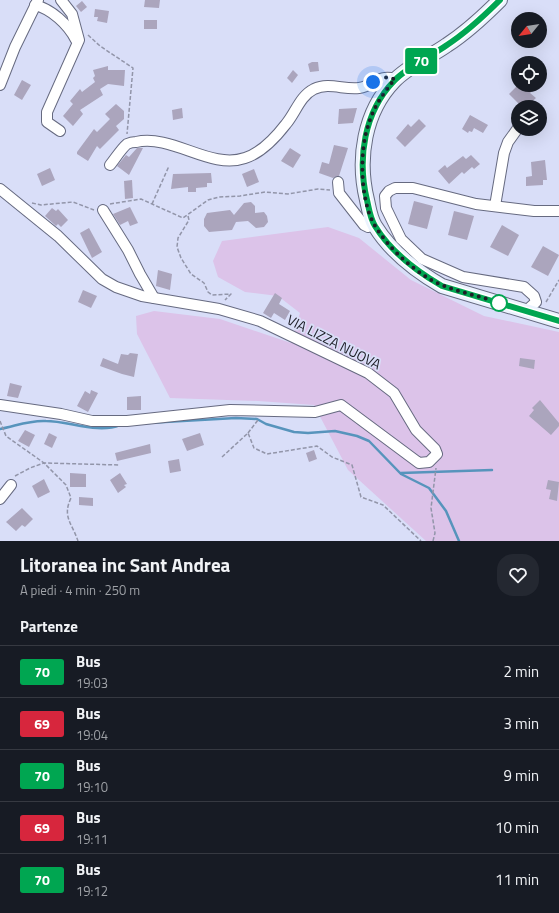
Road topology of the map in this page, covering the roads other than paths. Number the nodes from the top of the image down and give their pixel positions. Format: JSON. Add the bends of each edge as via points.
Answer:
{"nodes":[{"id":1,"x":61,"y":0,"type":"edge"},
{"id":2,"x":500,"y":0,"type":"edge"},
{"id":3,"x":36,"y":3,"type":"edge"},
{"id":4,"x":78,"y":45,"type":"junction"},
{"id":5,"x":395,"y":79,"type":"junction"},
{"id":6,"x":0,"y":85,"type":"edge"},
{"id":7,"x":60,"y":131,"type":"dead end"},
{"id":8,"x":512,"y":136,"type":"edge"},
{"id":9,"x":110,"y":165,"type":"dead end"},
{"id":10,"x":339,"y":188,"type":"road end"},
{"id":11,"x":1,"y":191,"type":"edge"},
{"id":12,"x":495,"y":206,"type":"junction"},
{"id":13,"x":102,"y":210,"type":"road end"},
{"id":14,"x":559,"y":211,"type":"edge"},
{"id":15,"x":375,"y":225,"type":"junction"},
{"id":16,"x":154,"y":298,"type":"junction"},
{"id":17,"x":526,"y":311,"type":"junction"},
{"id":18,"x":559,"y":321,"type":"edge"},
{"id":19,"x":0,"y":405,"type":"edge"},
{"id":20,"x":12,"y":485,"type":"road end"},
{"id":21,"x":0,"y":499,"type":"edge"}],
"edges":[{"from":1,"to":4,"type":"street","via":[[72,14]]},
{"from":2,"to":5,"type":"main road","via":[[471,28]]},
{"from":3,"to":4,"type":"street","via":[[60,19],[68,27]]},
{"from":3,"to":6,"type":"street"},
{"from":4,"to":7,"type":"street","via":[[47,112],[47,122]]},
{"from":5,"to":9,"type":"street","via":[[382,77],[361,88],[325,85],[314,89],[304,95],[287,124],[270,141],[246,158],[234,161],[216,158],[156,140],[128,144]]},
{"from":5,"to":15,"type":"main road","via":[[376,106],[368,123],[364,144],[364,189]]},
{"from":8,"to":12,"type":"street","via":[[504,153]]},
{"from":10,"to":15,"type":"street","via":[[364,225]]},
{"from":11,"to":16,"type":"street","name":"VIA LIZZA NUOVA","via":[[58,236],[102,279],[116,287]]},
{"from":12,"to":14,"type":"street"},
{"from":12,"to":17,"type":"street","via":[[399,187],[389,191],[384,200],[401,239],[422,259],[463,277],[524,288],[534,296],[536,302]]},
{"from":13,"to":16,"type":"street","via":[[128,250]]},
{"from":15,"to":17,"type":"main road","via":[[393,249],[415,269],[442,286]]},
{"from":16,"to":19,"type":"street","name":"VIA LIZZA NUOVA","via":[[218,309],[260,321],[368,373],[394,394],[416,430],[437,452],[434,458],[427,463],[418,463],[341,404],[315,412],[230,410],[106,421],[92,421]]},
{"from":17,"to":18,"type":"main road"},
{"from":20,"to":21,"type":"street"}]}
